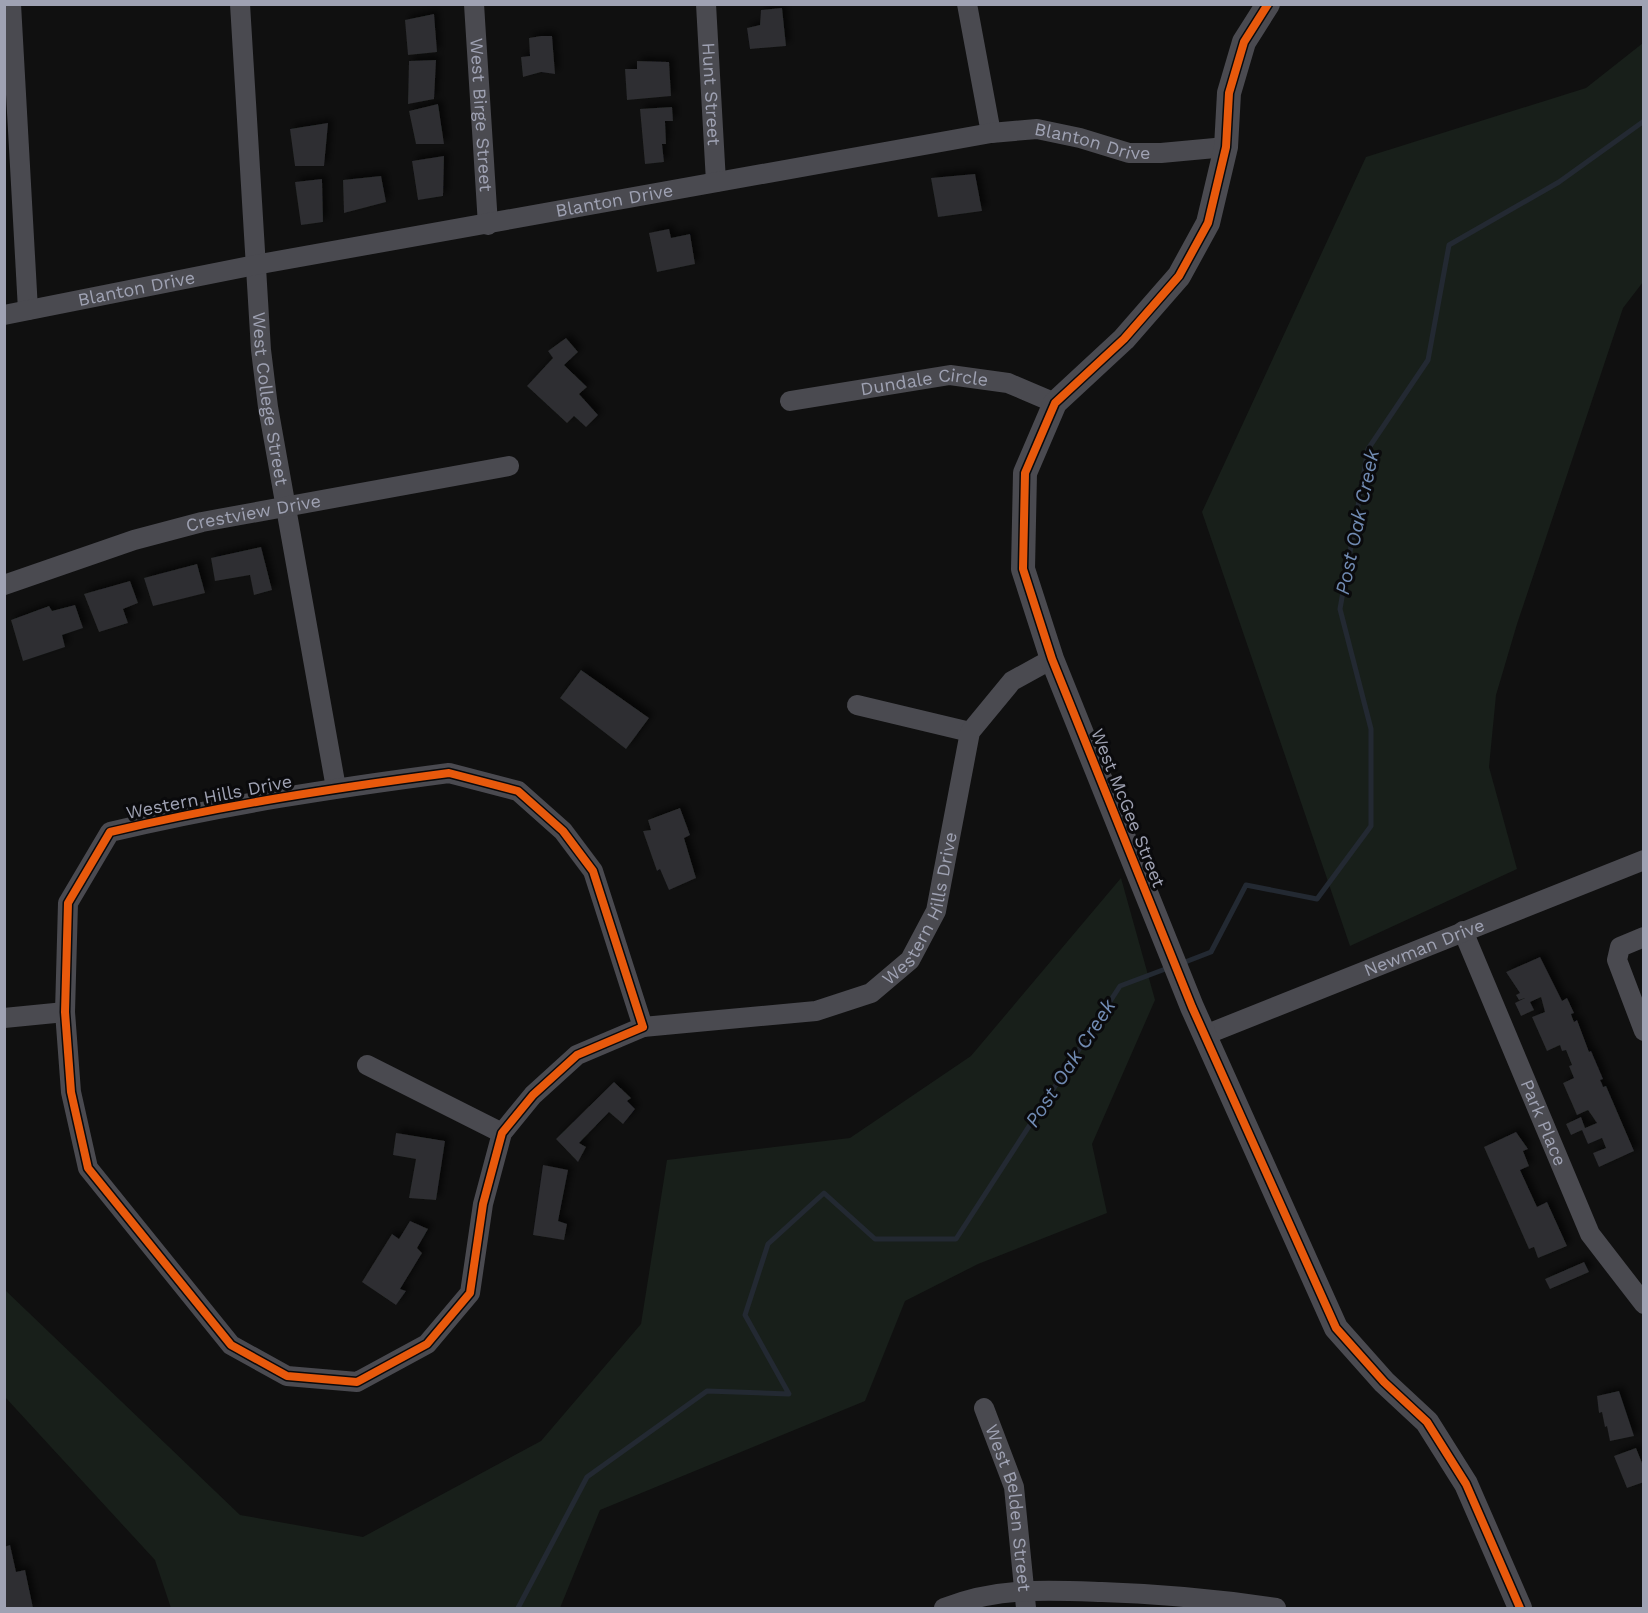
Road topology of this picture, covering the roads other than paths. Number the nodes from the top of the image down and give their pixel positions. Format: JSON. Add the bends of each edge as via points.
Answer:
{"nodes":[{"id":1,"x":11,"y":4,"type":"edge"},
{"id":2,"x":240,"y":4,"type":"edge"},
{"id":3,"x":474,"y":4,"type":"edge"},
{"id":4,"x":706,"y":4,"type":"edge"},
{"id":5,"x":967,"y":4,"type":"edge"},
{"id":6,"x":1263,"y":6,"type":"edge"},
{"id":7,"x":991,"y":133,"type":"junction"},
{"id":8,"x":1226,"y":147,"type":"junction"},
{"id":9,"x":716,"y":182,"type":"junction"},
{"id":10,"x":488,"y":225,"type":"junction"},
{"id":11,"x":255,"y":266,"type":"junction"},
{"id":12,"x":28,"y":310,"type":"junction"},
{"id":13,"x":4,"y":315,"type":"edge"},
{"id":14,"x":790,"y":401,"type":"dead end"},
{"id":15,"x":1055,"y":403,"type":"junction"},
{"id":16,"x":509,"y":466,"type":"dead end"},
{"id":17,"x":286,"y":508,"type":"junction"},
{"id":18,"x":4,"y":585,"type":"edge"},
{"id":19,"x":1052,"y":659,"type":"junction"},
{"id":20,"x":857,"y":705,"type":"dead end"},
{"id":21,"x":970,"y":732,"type":"junction"},
{"id":22,"x":336,"y":788,"type":"junction"},
{"id":23,"x":1644,"y":860,"type":"edge"},
{"id":24,"x":1463,"y":931,"type":"junction"},
{"id":25,"x":1644,"y":937,"type":"edge"},
{"id":26,"x":65,"y":1012,"type":"junction"},
{"id":27,"x":4,"y":1018,"type":"edge"},
{"id":28,"x":643,"y":1027,"type":"junction"},
{"id":29,"x":1644,"y":1031,"type":"edge"},
{"id":30,"x":1205,"y":1035,"type":"junction"},
{"id":31,"x":367,"y":1065,"type":"dead end"},
{"id":32,"x":502,"y":1133,"type":"junction"},
{"id":33,"x":1644,"y":1304,"type":"edge"},
{"id":34,"x":984,"y":1408,"type":"dead end"},
{"id":35,"x":1025,"y":1599,"type":"edge"},
{"id":36,"x":1255,"y":1607,"type":"edge"},
{"id":37,"x":944,"y":1608,"type":"edge"},
{"id":38,"x":1276,"y":1608,"type":"edge"},
{"id":39,"x":1520,"y":1608,"type":"edge"}],
"edges":[{"from":1,"to":12,"type":"street"},
{"from":2,"to":11,"type":"street","name":"West College Street"},
{"from":3,"to":10,"type":"street","name":"West Birge Street"},
{"from":4,"to":9,"type":"street","name":"Hunt Street"},
{"from":5,"to":7,"type":"street"},
{"from":6,"to":8,"type":"street","name":"West McGee Street","via":[[1244,42],[1229,93]]},
{"from":7,"to":8,"type":"street","name":"Blanton Drive","via":[[1037,129],[1129,153]]},
{"from":7,"to":9,"type":"street","name":"Blanton Drive"},
{"from":8,"to":15,"type":"street","name":"West McGee Street","via":[[1208,222],[1179,276],[1124,339]]},
{"from":9,"to":10,"type":"street","name":"Blanton Drive"},
{"from":10,"to":11,"type":"street","name":"Blanton Drive"},
{"from":11,"to":12,"type":"street","name":"Blanton Drive"},
{"from":11,"to":17,"type":"street","name":"West College Street","via":[[268,408]]},
{"from":12,"to":13,"type":"street","name":"Blanton Drive"},
{"from":14,"to":15,"type":"street","name":"Dundale Circle","via":[[950,375],[1008,383]]},
{"from":15,"to":19,"type":"street","name":"West McGee Street","via":[[1025,473],[1023,569]]},
{"from":16,"to":17,"type":"street","name":"Crestview Drive"},
{"from":17,"to":18,"type":"street","name":"Crestview Drive","via":[[202,522],[134,540]]},
{"from":17,"to":22,"type":"street","name":"West College Street"},
{"from":19,"to":21,"type":"street","name":"Western Hills Drive","via":[[1012,681]]},
{"from":19,"to":30,"type":"street","name":"West McGee Street"},
{"from":20,"to":21,"type":"street"},
{"from":21,"to":28,"type":"street","name":"Western Hills Drive","via":[[936,911],[910,960],[871,993],[816,1011]]},
{"from":22,"to":26,"type":"street","name":"Western Hills Drive","via":[[200,810],[110,832],[68,903]]},
{"from":22,"to":28,"type":"street","name":"Western Hills Drive","via":[[449,773],[518,790],[563,831],[593,872]]},
{"from":23,"to":24,"type":"street","name":"Newman Drive"},
{"from":24,"to":30,"type":"street","name":"Newman Drive"},
{"from":24,"to":33,"type":"street","name":"Park Place","via":[[1590,1234]]},
{"from":25,"to":29,"type":"street","via":[[1620,947],[1617,960]]},
{"from":26,"to":27,"type":"street"},
{"from":26,"to":32,"type":"street","name":"Western Hills Drive","via":[[71,1092],[88,1168],[231,1345],[287,1376],[357,1382],[427,1344],[470,1293],[483,1204]]},
{"from":28,"to":32,"type":"street","name":"Western Hills Drive","via":[[577,1055],[533,1095]]},
{"from":30,"to":39,"type":"street","name":"West McGee Street","via":[[1336,1328],[1384,1382],[1427,1422],[1466,1484]]},
{"from":31,"to":32,"type":"street"},
{"from":34,"to":35,"type":"street","name":"West Belden Street","via":[[1014,1487]]},
{"from":35,"to":36,"type":"street","via":[[1153,1593]]},
{"from":35,"to":37,"type":"street","via":[[961,1602]]},
{"from":36,"to":38,"type":"street"}]}
